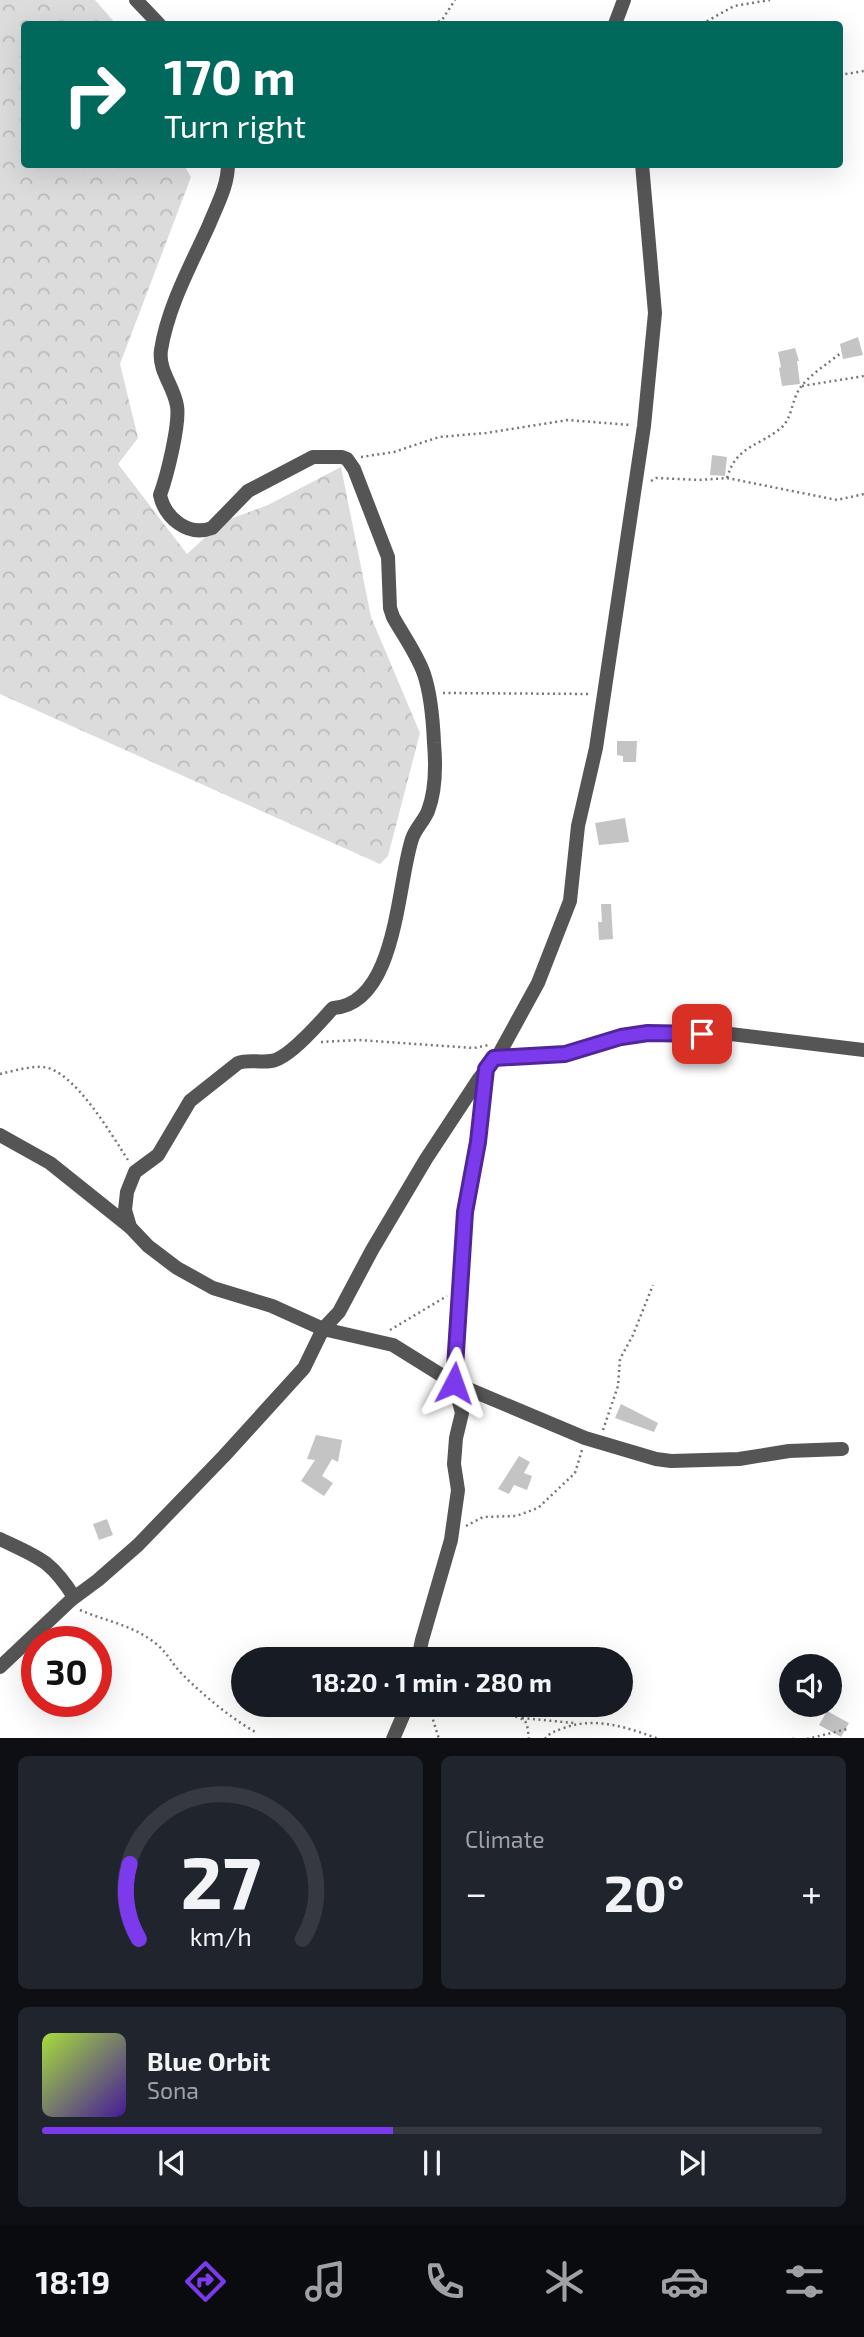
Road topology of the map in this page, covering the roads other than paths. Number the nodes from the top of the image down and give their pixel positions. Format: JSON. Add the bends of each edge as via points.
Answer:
{"nodes":[{"id":1,"x":136,"y":0,"type":"edge"},
{"id":2,"x":624,"y":0,"type":"edge"},
{"id":3,"x":156,"y":21,"type":"edge"},
{"id":4,"x":616,"y":21,"type":"edge"},
{"id":5,"x":228,"y":168,"type":"edge"},
{"id":6,"x":642,"y":168,"type":"edge"},
{"id":7,"x":864,"y":1050,"type":"edge"},
{"id":8,"x":490,"y":1063,"type":"junction"},
{"id":9,"x":0,"y":1135,"type":"edge"},
{"id":10,"x":130,"y":1227,"type":"junction"},
{"id":11,"x":323,"y":1329,"type":"junction"},
{"id":12,"x":454,"y":1383,"type":"junction"},
{"id":13,"x":842,"y":1449,"type":"dead end"},
{"id":14,"x":0,"y":1539,"type":"edge"},
{"id":15,"x":71,"y":1600,"type":"junction"},
{"id":16,"x":421,"y":1647,"type":"edge"},
{"id":17,"x":0,"y":1667,"type":"edge"},
{"id":18,"x":402,"y":1717,"type":"edge"},
{"id":19,"x":393,"y":1738,"type":"edge"}],
"edges":[{"from":1,"to":3,"type":"street"},
{"from":2,"to":4,"type":"street"},
{"from":5,"to":10,"type":"street","via":[[221,196],[175,301],[161,351],[178,416],[160,495],[162,505],[185,527],[207,530],[248,491],[313,457],[347,459],[388,557],[393,617],[424,673],[435,782],[428,811],[412,838],[380,973],[351,1004],[333,1007],[300,1042],[274,1061],[238,1063],[190,1101],[158,1155],[135,1172],[125,1210]]},
{"from":6,"to":8,"type":"street","via":[[655,313],[636,488],[596,748],[567,909],[538,983]]},
{"from":7,"to":8,"type":"street","via":[[722,1033],[648,1033],[565,1054]]},
{"from":8,"to":11,"type":"street","via":[[426,1159],[339,1312]]},
{"from":8,"to":12,"type":"street","via":[[465,1212]]},
{"from":9,"to":10,"type":"street","via":[[50,1163]]},
{"from":10,"to":11,"type":"street","via":[[158,1254],[213,1288],[272,1306]]},
{"from":11,"to":12,"type":"street","via":[[375,1339],[406,1352]]},
{"from":11,"to":15,"type":"street","via":[[304,1368],[224,1456],[138,1545]]},
{"from":12,"to":13,"type":"street","via":[[592,1440],[670,1461]]},
{"from":12,"to":16,"type":"street","via":[[462,1413],[454,1464],[458,1490],[451,1540]]},
{"from":14,"to":15,"type":"street","via":[[44,1560]]},
{"from":15,"to":17,"type":"street"},
{"from":18,"to":19,"type":"street"}]}
